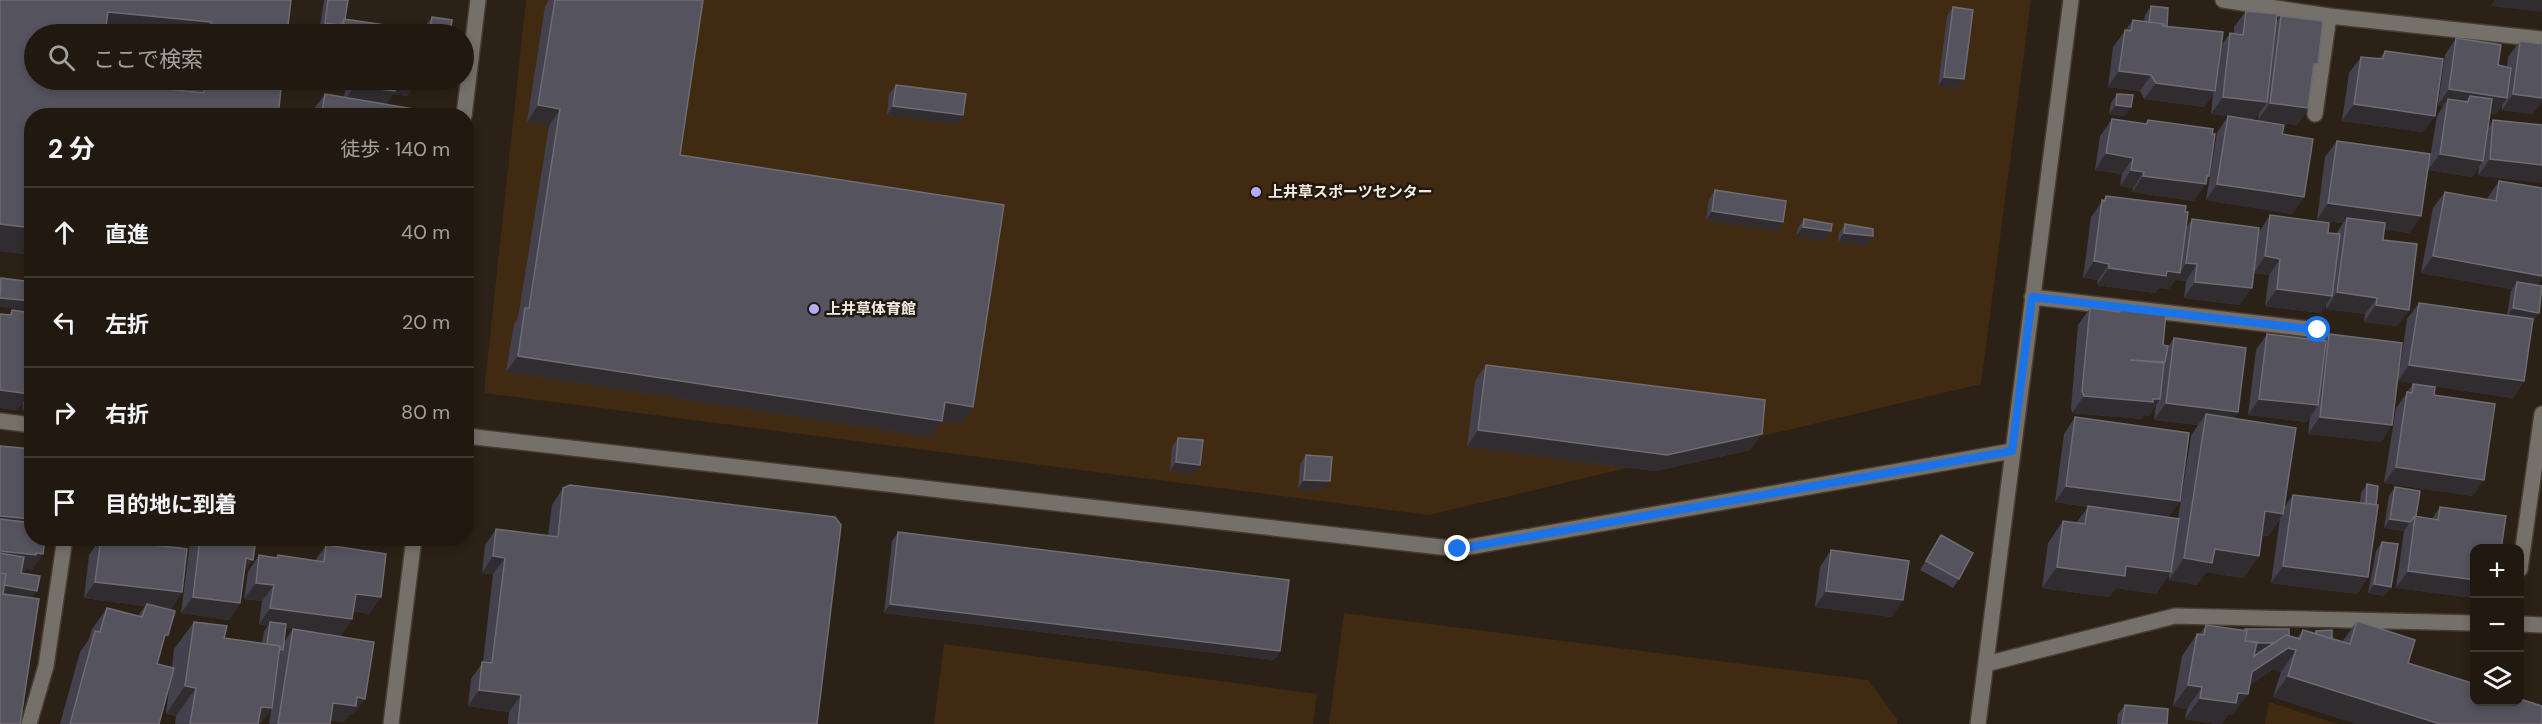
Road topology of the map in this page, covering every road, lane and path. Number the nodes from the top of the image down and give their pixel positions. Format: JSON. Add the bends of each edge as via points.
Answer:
{"nodes":[{"id":1,"x":478,"y":0,"type":"edge"},
{"id":2,"x":2071,"y":0,"type":"edge"},
{"id":3,"x":2223,"y":0,"type":"edge"},
{"id":4,"x":2329,"y":16,"type":"junction"},
{"id":5,"x":474,"y":33,"type":"edge"},
{"id":6,"x":2542,"y":39,"type":"edge"},
{"id":7,"x":467,"y":90,"type":"edge"},
{"id":8,"x":465,"y":108,"type":"edge"},
{"id":9,"x":2314,"y":114,"type":"dead end"},
{"id":10,"x":2032,"y":297,"type":"junction"},
{"id":11,"x":2318,"y":330,"type":"dead end"},
{"id":12,"x":2542,"y":414,"type":"edge"},
{"id":13,"x":0,"y":421,"type":"edge"},
{"id":14,"x":24,"y":424,"type":"edge"},
{"id":15,"x":474,"y":436,"type":"edge"},
{"id":16,"x":2012,"y":451,"type":"junction"},
{"id":17,"x":2524,"y":544,"type":"edge"},
{"id":18,"x":64,"y":546,"type":"edge"},
{"id":19,"x":413,"y":546,"type":"edge"},
{"id":20,"x":2470,"y":623,"type":"edge"},
{"id":21,"x":2524,"y":624,"type":"edge"},
{"id":22,"x":2542,"y":625,"type":"edge"},
{"id":23,"x":1986,"y":664,"type":"junction"},
{"id":24,"x":29,"y":724,"type":"edge"},
{"id":25,"x":391,"y":724,"type":"edge"},
{"id":26,"x":1978,"y":724,"type":"edge"}],
"edges":[{"from":1,"to":5,"type":"street"},
{"from":2,"to":10,"type":"street"},
{"from":3,"to":4,"type":"street"},
{"from":4,"to":6,"type":"street"},
{"from":4,"to":9,"type":"street"},
{"from":7,"to":8,"type":"street"},
{"from":10,"to":11,"type":"street"},
{"from":10,"to":16,"type":"street"},
{"from":12,"to":17,"type":"street"},
{"from":13,"to":14,"type":"street"},
{"from":15,"to":16,"type":"street","via":[[1458,549]]},
{"from":16,"to":23,"type":"street"},
{"from":18,"to":24,"type":"street","via":[[46,666]]},
{"from":19,"to":25,"type":"street"},
{"from":20,"to":23,"type":"street","via":[[2175,616]]},
{"from":21,"to":22,"type":"street"},
{"from":23,"to":26,"type":"street"}]}
